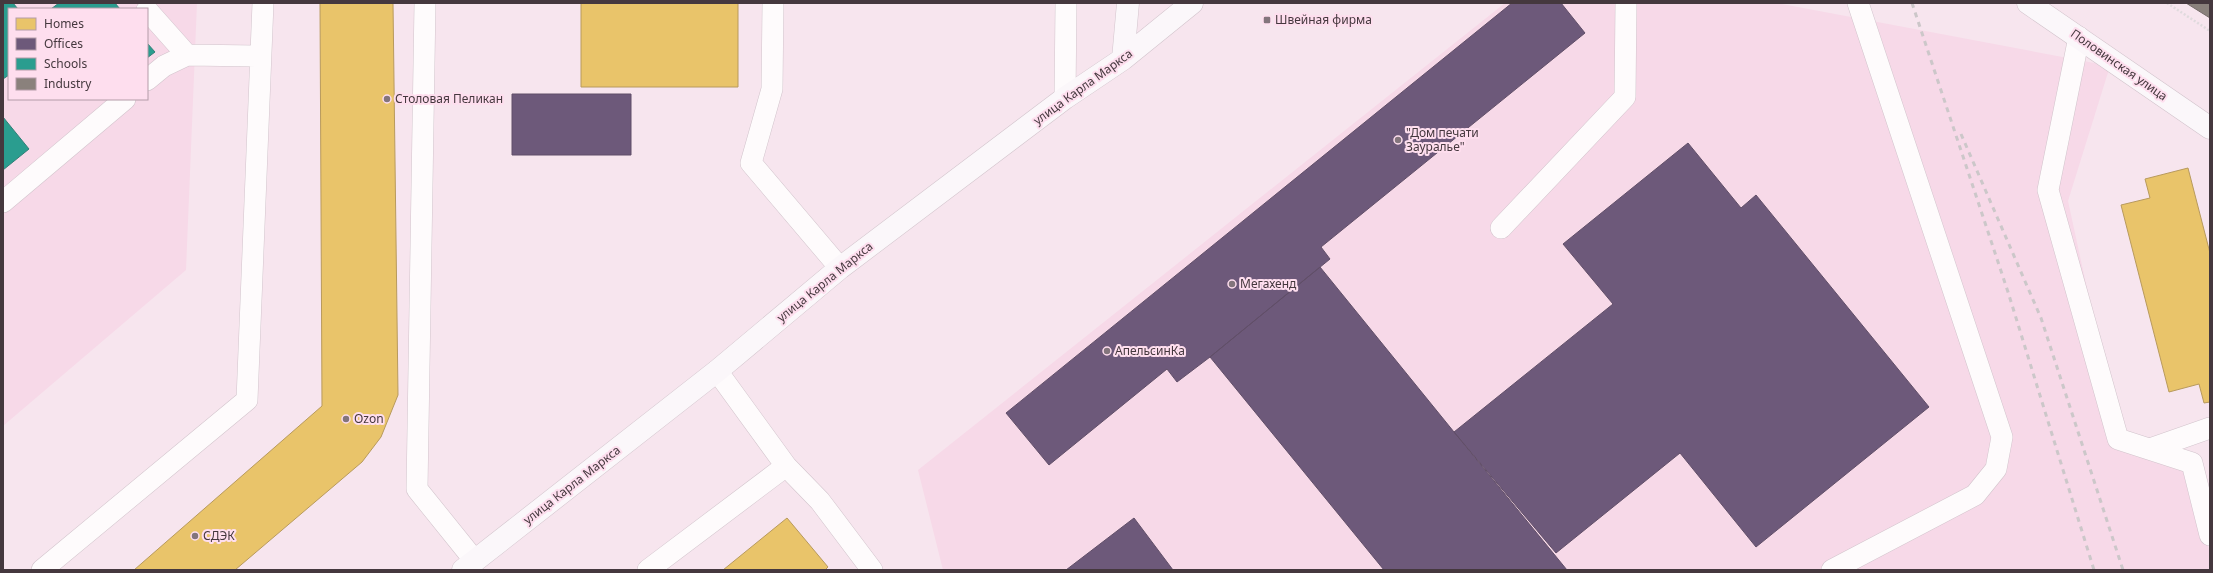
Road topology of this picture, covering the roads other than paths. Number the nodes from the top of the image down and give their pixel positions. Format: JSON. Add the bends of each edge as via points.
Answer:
{"nodes":[{"id":1,"x":263,"y":3,"type":"edge"},
{"id":2,"x":425,"y":3,"type":"edge"},
{"id":3,"x":773,"y":3,"type":"edge"},
{"id":4,"x":1066,"y":3,"type":"edge"},
{"id":5,"x":1128,"y":3,"type":"edge"},
{"id":6,"x":1192,"y":3,"type":"edge"},
{"id":7,"x":1626,"y":3,"type":"edge"},
{"id":8,"x":1858,"y":3,"type":"edge"},
{"id":9,"x":2028,"y":3,"type":"edge"},
{"id":10,"x":148,"y":12,"type":"edge"},
{"id":11,"x":2079,"y":37,"type":"junction"},
{"id":12,"x":187,"y":55,"type":"junction"},
{"id":13,"x":260,"y":56,"type":"junction"},
{"id":14,"x":1122,"y":59,"type":"junction"},
{"id":15,"x":148,"y":79,"type":"edge"},
{"id":16,"x":1065,"y":98,"type":"junction"},
{"id":17,"x":124,"y":100,"type":"edge"},
{"id":18,"x":2210,"y":128,"type":"edge"},
{"id":19,"x":3,"y":202,"type":"edge"},
{"id":20,"x":1501,"y":228,"type":"dead end"},
{"id":21,"x":840,"y":268,"type":"junction"},
{"id":22,"x":717,"y":371,"type":"junction"},
{"id":23,"x":2210,"y":428,"type":"edge"},
{"id":24,"x":2150,"y":449,"type":"junction"},
{"id":25,"x":786,"y":466,"type":"junction"},
{"id":26,"x":2210,"y":535,"type":"edge"},
{"id":27,"x":469,"y":565,"type":"edge"},
{"id":28,"x":42,"y":570,"type":"edge"},
{"id":29,"x":648,"y":570,"type":"edge"},
{"id":30,"x":872,"y":570,"type":"edge"},
{"id":31,"x":1832,"y":570,"type":"edge"}],
"edges":[{"from":1,"to":13,"type":"lane"},
{"from":2,"to":27,"type":"lane","via":[[417,489]]},
{"from":3,"to":21,"type":"lane","via":[[772,89],[751,163]]},
{"from":4,"to":16,"type":"lane"},
{"from":5,"to":14,"type":"main road"},
{"from":6,"to":14,"type":"main road","name":"улица Карла Маркса"},
{"from":7,"to":20,"type":"lane","via":[[1625,96]]},
{"from":8,"to":31,"type":"lane","via":[[2002,437],[1996,469],[1975,495]]},
{"from":9,"to":11,"type":"main road","name":"Половинская улица"},
{"from":10,"to":12,"type":"lane"},
{"from":11,"to":18,"type":"main road","name":"Половинская улица"},
{"from":11,"to":24,"type":"lane","via":[[2048,190],[2118,439]]},
{"from":12,"to":13,"type":"lane"},
{"from":12,"to":15,"type":"lane","via":[[164,66]]},
{"from":13,"to":28,"type":"lane","via":[[247,400]]},
{"from":14,"to":16,"type":"main road","name":"улица Карла Маркса"},
{"from":16,"to":21,"type":"main road","name":"улица Карла Маркса"},
{"from":17,"to":19,"type":"lane"},
{"from":21,"to":22,"type":"main road","name":"улица Карла Маркса"},
{"from":22,"to":25,"type":"lane"},
{"from":22,"to":27,"type":"main road","name":"улица Карла Маркса"},
{"from":23,"to":24,"type":"lane"},
{"from":24,"to":26,"type":"lane","via":[[2192,463]]},
{"from":25,"to":29,"type":"lane"},
{"from":25,"to":30,"type":"lane","via":[[820,501]]}]}
